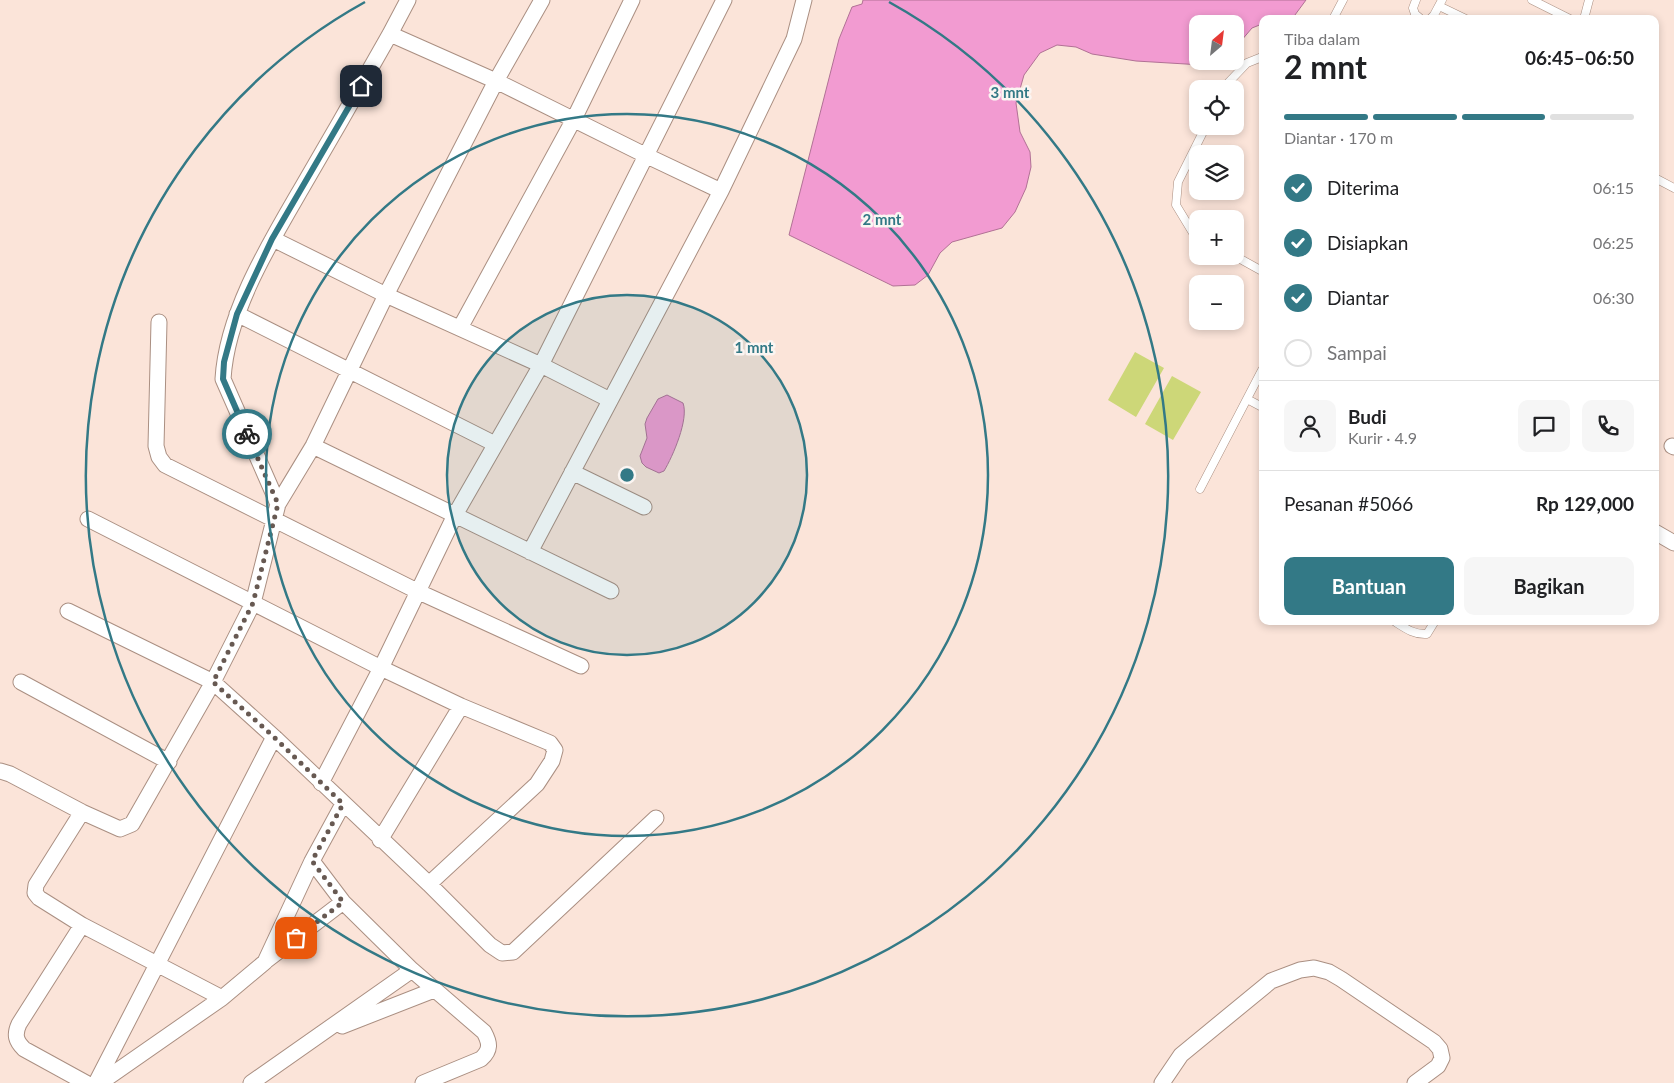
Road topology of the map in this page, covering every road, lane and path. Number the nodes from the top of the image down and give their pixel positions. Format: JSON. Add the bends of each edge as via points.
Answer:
{"nodes":[{"id":1,"x":408,"y":0,"type":"edge"},
{"id":2,"x":542,"y":0,"type":"edge"},
{"id":3,"x":632,"y":0,"type":"edge"},
{"id":4,"x":724,"y":0,"type":"edge"},
{"id":5,"x":804,"y":0,"type":"edge"},
{"id":6,"x":1343,"y":0,"type":"edge"},
{"id":7,"x":1416,"y":0,"type":"edge"},
{"id":8,"x":1532,"y":0,"type":"edge"},
{"id":9,"x":1589,"y":0,"type":"edge"},
{"id":10,"x":1440,"y":3,"type":"edge"},
{"id":11,"x":1335,"y":15,"type":"edge"},
{"id":12,"x":1416,"y":15,"type":"edge"},
{"id":13,"x":1432,"y":15,"type":"edge"},
{"id":14,"x":1460,"y":15,"type":"edge"},
{"id":15,"x":1562,"y":15,"type":"edge"},
{"id":16,"x":1585,"y":15,"type":"edge"},
{"id":17,"x":390,"y":34,"type":"junction"},
{"id":18,"x":1259,"y":57,"type":"edge"},
{"id":19,"x":1233,"y":80,"type":"edge"},
{"id":20,"x":496,"y":81,"type":"junction"},
{"id":21,"x":574,"y":119,"type":"junction"},
{"id":22,"x":1202,"y":135,"type":"edge"},
{"id":23,"x":645,"y":155,"type":"junction"},
{"id":24,"x":1659,"y":180,"type":"edge"},
{"id":25,"x":1674,"y":188,"type":"edge"},
{"id":26,"x":721,"y":190,"type":"junction"},
{"id":27,"x":1189,"y":226,"type":"edge"},
{"id":28,"x":272,"y":239,"type":"junction"},
{"id":29,"x":1244,"y":261,"type":"edge"},
{"id":30,"x":1259,"y":269,"type":"edge"},
{"id":31,"x":386,"y":295,"type":"junction"},
{"id":32,"x":237,"y":314,"type":"junction"},
{"id":33,"x":159,"y":322,"type":"dead end"},
{"id":34,"x":460,"y":328,"type":"junction"},
{"id":35,"x":540,"y":365,"type":"junction"},
{"id":36,"x":349,"y":370,"type":"junction"},
{"id":37,"x":1259,"y":376,"type":"edge"},
{"id":38,"x":1247,"y":399,"type":"junction"},
{"id":39,"x":610,"y":400,"type":"junction"},
{"id":40,"x":1259,"y":406,"type":"edge"},
{"id":41,"x":495,"y":444,"type":"junction"},
{"id":42,"x":314,"y":446,"type":"junction"},
{"id":43,"x":572,"y":472,"type":"junction"},
{"id":44,"x":1200,"y":489,"type":"dead end"},
{"id":45,"x":278,"y":504,"type":"junction"},
{"id":46,"x":644,"y":507,"type":"dead end"},
{"id":47,"x":455,"y":515,"type":"junction"},
{"id":48,"x":88,"y":519,"type":"dead end"},
{"id":49,"x":275,"y":521,"type":"junction"},
{"id":50,"x":1659,"y":534,"type":"edge"},
{"id":51,"x":1674,"y":543,"type":"edge"},
{"id":52,"x":530,"y":552,"type":"junction"},
{"id":53,"x":612,"y":591,"type":"dead end"},
{"id":54,"x":418,"y":592,"type":"junction"},
{"id":55,"x":253,"y":603,"type":"junction"},
{"id":56,"x":68,"y":610,"type":"dead end"},
{"id":57,"x":1401,"y":625,"type":"edge"},
{"id":58,"x":1432,"y":625,"type":"edge"},
{"id":59,"x":581,"y":666,"type":"dead end"},
{"id":60,"x":381,"y":668,"type":"junction"},
{"id":61,"x":21,"y":682,"type":"dead end"},
{"id":62,"x":213,"y":682,"type":"junction"},
{"id":63,"x":461,"y":706,"type":"junction"},
{"id":64,"x":274,"y":737,"type":"junction"},
{"id":65,"x":168,"y":762,"type":"junction"},
{"id":66,"x":0,"y":772,"type":"edge"},
{"id":67,"x":321,"y":783,"type":"junction"},
{"id":68,"x":343,"y":804,"type":"junction"},
{"id":69,"x":82,"y":812,"type":"junction"},
{"id":70,"x":656,"y":818,"type":"dead end"},
{"id":71,"x":380,"y":840,"type":"junction"},
{"id":72,"x":312,"y":861,"type":"junction"},
{"id":73,"x":428,"y":884,"type":"junction"},
{"id":74,"x":343,"y":902,"type":"junction"},
{"id":75,"x":82,"y":925,"type":"junction"},
{"id":76,"x":265,"y":962,"type":"junction"},
{"id":77,"x":158,"y":963,"type":"junction"},
{"id":78,"x":412,"y":970,"type":"junction"},
{"id":79,"x":434,"y":990,"type":"junction"},
{"id":80,"x":222,"y":998,"type":"junction"},
{"id":81,"x":319,"y":1036,"type":"junction"},
{"id":82,"x":86,"y":1083,"type":"edge"},
{"id":83,"x":96,"y":1083,"type":"edge"},
{"id":84,"x":100,"y":1083,"type":"edge"},
{"id":85,"x":251,"y":1083,"type":"edge"},
{"id":86,"x":423,"y":1083,"type":"edge"},
{"id":87,"x":1162,"y":1083,"type":"edge"},
{"id":88,"x":1415,"y":1083,"type":"edge"}],
"edges":[{"from":1,"to":17,"type":"street"},
{"from":2,"to":20,"type":"street"},
{"from":3,"to":21,"type":"street"},
{"from":4,"to":23,"type":"street"},
{"from":5,"to":26,"type":"street","via":[[794,39]]},
{"from":6,"to":11,"type":"lane"},
{"from":7,"to":12,"type":"lane","via":[[1413,8]]},
{"from":8,"to":15,"type":"lane"},
{"from":9,"to":16,"type":"lane"},
{"from":10,"to":13,"type":"lane"},
{"from":10,"to":14,"type":"lane"},
{"from":17,"to":20,"type":"street"},
{"from":17,"to":28,"type":"street"},
{"from":18,"to":19,"type":"lane","via":[[1247,63]]},
{"from":20,"to":21,"type":"street"},
{"from":20,"to":31,"type":"street"},
{"from":21,"to":23,"type":"street"},
{"from":21,"to":34,"type":"street"},
{"from":22,"to":27,"type":"lane","via":[[1178,182],[1176,205]]},
{"from":23,"to":26,"type":"street"},
{"from":23,"to":35,"type":"street"},
{"from":24,"to":25,"type":"lane"},
{"from":26,"to":39,"type":"street"},
{"from":28,"to":31,"type":"street"},
{"from":28,"to":32,"type":"street"},
{"from":29,"to":30,"type":"lane"},
{"from":31,"to":34,"type":"street"},
{"from":31,"to":36,"type":"street"},
{"from":32,"to":36,"type":"street"},
{"from":32,"to":45,"type":"street","via":[[224,362],[223,379]]},
{"from":33,"to":49,"type":"street","via":[[156,446],[159,456],[165,465]]},
{"from":34,"to":35,"type":"street"},
{"from":35,"to":39,"type":"street"},
{"from":35,"to":41,"type":"street"},
{"from":36,"to":41,"type":"street"},
{"from":36,"to":42,"type":"street"},
{"from":37,"to":38,"type":"lane"},
{"from":38,"to":40,"type":"lane"},
{"from":38,"to":44,"type":"lane"},
{"from":39,"to":43,"type":"street"},
{"from":41,"to":47,"type":"street"},
{"from":42,"to":45,"type":"street"},
{"from":42,"to":47,"type":"street"},
{"from":43,"to":46,"type":"street"},
{"from":43,"to":52,"type":"street"},
{"from":45,"to":49,"type":"street"},
{"from":47,"to":52,"type":"street"},
{"from":47,"to":54,"type":"street"},
{"from":48,"to":55,"type":"street"},
{"from":49,"to":54,"type":"street"},
{"from":49,"to":55,"type":"street"},
{"from":50,"to":51,"type":"street"},
{"from":52,"to":53,"type":"street"},
{"from":54,"to":59,"type":"street"},
{"from":54,"to":60,"type":"street"},
{"from":55,"to":60,"type":"street"},
{"from":55,"to":62,"type":"street"},
{"from":56,"to":62,"type":"street"},
{"from":57,"to":58,"type":"lane","via":[[1421,634],[1427,634]]},
{"from":60,"to":63,"type":"street"},
{"from":60,"to":67,"type":"street"},
{"from":61,"to":65,"type":"street"},
{"from":62,"to":64,"type":"street"},
{"from":62,"to":65,"type":"street"},
{"from":63,"to":71,"type":"street"},
{"from":63,"to":73,"type":"street","via":[[550,743],[555,750],[537,784]]},
{"from":64,"to":67,"type":"street"},
{"from":64,"to":77,"type":"street"},
{"from":65,"to":69,"type":"street","via":[[128,827],[120,829]]},
{"from":66,"to":69,"type":"street","via":[[10,774]]},
{"from":67,"to":68,"type":"street"},
{"from":68,"to":71,"type":"street"},
{"from":68,"to":72,"type":"street"},
{"from":69,"to":75,"type":"street","via":[[36,885],[35,893]]},
{"from":70,"to":73,"type":"street","via":[[513,952],[502,953],[490,945]]},
{"from":71,"to":73,"type":"street"},
{"from":72,"to":74,"type":"street"},
{"from":72,"to":76,"type":"street"},
{"from":74,"to":76,"type":"street"},
{"from":74,"to":78,"type":"street"},
{"from":75,"to":77,"type":"street"},
{"from":75,"to":82,"type":"street","via":[[15,1032],[24,1049]]},
{"from":76,"to":80,"type":"street"},
{"from":77,"to":80,"type":"street"},
{"from":77,"to":83,"type":"street"},
{"from":78,"to":79,"type":"street"},
{"from":78,"to":81,"type":"street"},
{"from":79,"to":81,"type":"street"},
{"from":79,"to":86,"type":"street","via":[[484,1032],[489,1047],[481,1059]]},
{"from":80,"to":84,"type":"street"},
{"from":81,"to":85,"type":"street"},
{"from":87,"to":88,"type":"street","via":[[1181,1055],[1271,981],[1314,968],[1341,979],[1434,1042],[1442,1058],[1438,1066]]}]}
